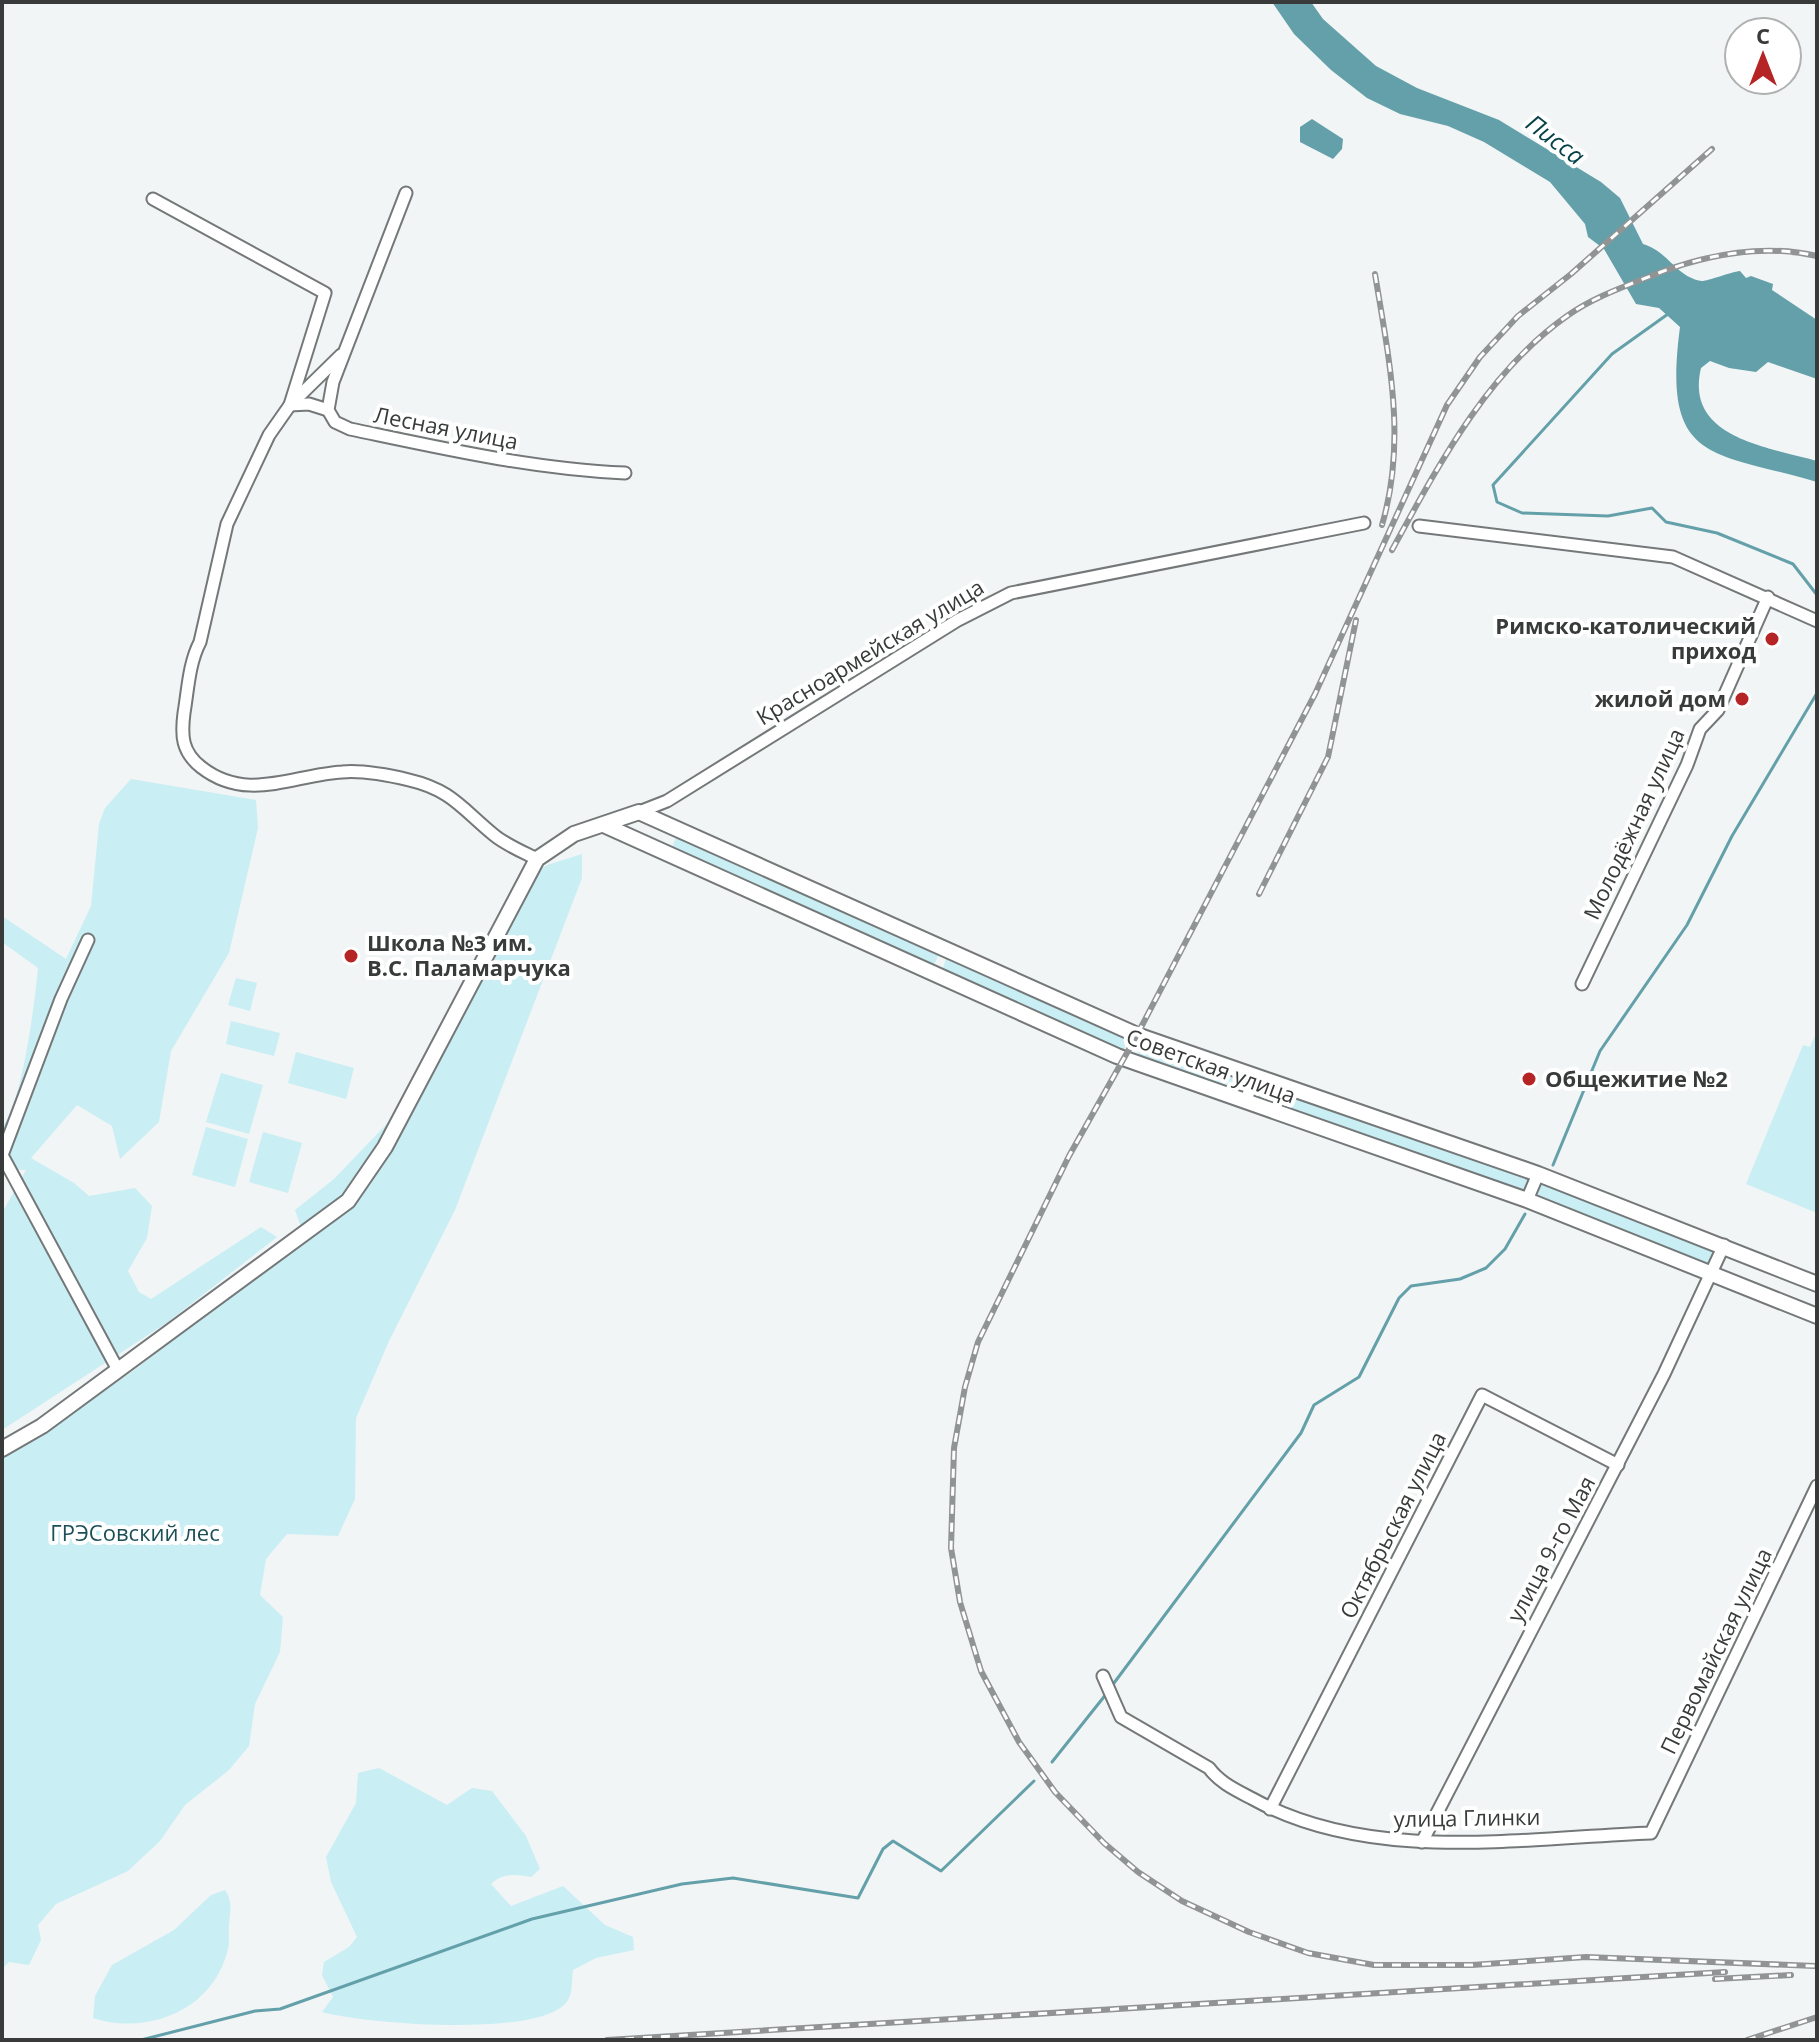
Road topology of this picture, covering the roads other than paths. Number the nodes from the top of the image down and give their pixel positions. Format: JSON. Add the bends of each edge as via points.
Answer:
{"nodes":[{"id":1,"x":406,"y":193,"type":"dead end"},
{"id":2,"x":153,"y":199,"type":"dead end"},
{"id":3,"x":345,"y":351,"type":"junction"},
{"id":4,"x":290,"y":405,"type":"junction"},
{"id":5,"x":328,"y":410,"type":"junction"},
{"id":6,"x":625,"y":473,"type":"dead end"},
{"id":7,"x":1364,"y":523,"type":"dead end"},
{"id":8,"x":1419,"y":526,"type":"dead end"},
{"id":9,"x":1768,"y":597,"type":"junction"},
{"id":10,"x":1817,"y":621,"type":"edge"},
{"id":11,"x":639,"y":812,"type":"junction"},
{"id":12,"x":604,"y":825,"type":"junction"},
{"id":13,"x":537,"y":859,"type":"junction"},
{"id":14,"x":88,"y":940,"type":"dead end"},
{"id":15,"x":1582,"y":984,"type":"dead end"},
{"id":16,"x":1253,"y":1077,"type":"junction"},
{"id":17,"x":1246,"y":1102,"type":"junction"},
{"id":18,"x":1538,"y":1174,"type":"junction"},
{"id":19,"x":1527,"y":1200,"type":"junction"},
{"id":20,"x":1724,"y":1245,"type":"junction"},
{"id":21,"x":1710,"y":1273,"type":"junction"},
{"id":22,"x":1817,"y":1284,"type":"edge"},
{"id":23,"x":1817,"y":1316,"type":"edge"},
{"id":24,"x":118,"y":1370,"type":"junction"},
{"id":25,"x":2,"y":1449,"type":"edge"},
{"id":26,"x":1618,"y":1465,"type":"junction"},
{"id":27,"x":1817,"y":1486,"type":"edge"},
{"id":28,"x":1103,"y":1676,"type":"dead end"},
{"id":29,"x":1270,"y":1809,"type":"junction"},
{"id":30,"x":1651,"y":1833,"type":"joint"},
{"id":31,"x":1422,"y":1842,"type":"junction"}],
"edges":[{"from":1,"to":3,"type":"street"},
{"from":2,"to":4,"type":"street","via":[[325,293]]},
{"from":3,"to":4,"type":"street"},
{"from":3,"to":5,"type":"street"},
{"from":4,"to":5,"type":"street"},
{"from":4,"to":13,"type":"street","via":[[269,435],[220,546],[194,653],[183,724],[185,749],[227,782],[258,787],[342,772],[410,780],[454,797],[494,835]]},
{"from":5,"to":6,"type":"street","name":"Лесная улица","via":[[335,422],[365,432],[571,471]]},
{"from":7,"to":11,"type":"street","name":"Красноармейская улица","via":[[1011,593],[958,620],[667,801]]},
{"from":8,"to":9,"type":"street","via":[[1673,557]]},
{"from":9,"to":10,"type":"street"},
{"from":9,"to":15,"type":"street","name":"Молодёжная улица","via":[[1718,710],[1700,729]]},
{"from":11,"to":12,"type":"main road","name":"Красноармейская улица"},
{"from":11,"to":16,"type":"main road","name":"Советская улица","via":[[1107,1022]]},
{"from":12,"to":13,"type":"main road","name":"Красноармейская улица","via":[[557,842]]},
{"from":12,"to":17,"type":"main road","name":"Советская улица","via":[[1117,1056]]},
{"from":13,"to":24,"type":"main road","via":[[385,1147],[348,1201]]},
{"from":14,"to":24,"type":"street","via":[[2,1155]]},
{"from":16,"to":17,"type":"street"},
{"from":16,"to":18,"type":"main road","name":"Советская улица"},
{"from":17,"to":19,"type":"main road","name":"Советская улица"},
{"from":18,"to":19,"type":"street"},
{"from":18,"to":20,"type":"main road","name":"Советская улица"},
{"from":19,"to":21,"type":"main road","name":"Советская улица"},
{"from":20,"to":21,"type":"street","name":"улица 9-го Мая"},
{"from":20,"to":22,"type":"main road","name":"Советская улица"},
{"from":21,"to":23,"type":"main road","name":"Советская улица"},
{"from":21,"to":26,"type":"street","name":"улица 9-го Мая"},
{"from":24,"to":25,"type":"main road"},
{"from":26,"to":29,"type":"street","name":"Октябрьская улица","via":[[1482,1395]]},
{"from":26,"to":31,"type":"street","name":"улица 9-го Мая"},
{"from":27,"to":30,"type":"street","name":"Первомайская улица"},
{"from":28,"to":29,"type":"street","name":"улица Глинки","via":[[1121,1717]]},
{"from":29,"to":31,"type":"street","name":"улица Глинки","via":[[1345,1835]]},
{"from":30,"to":31,"type":"street","name":"улица Глинки"}]}
